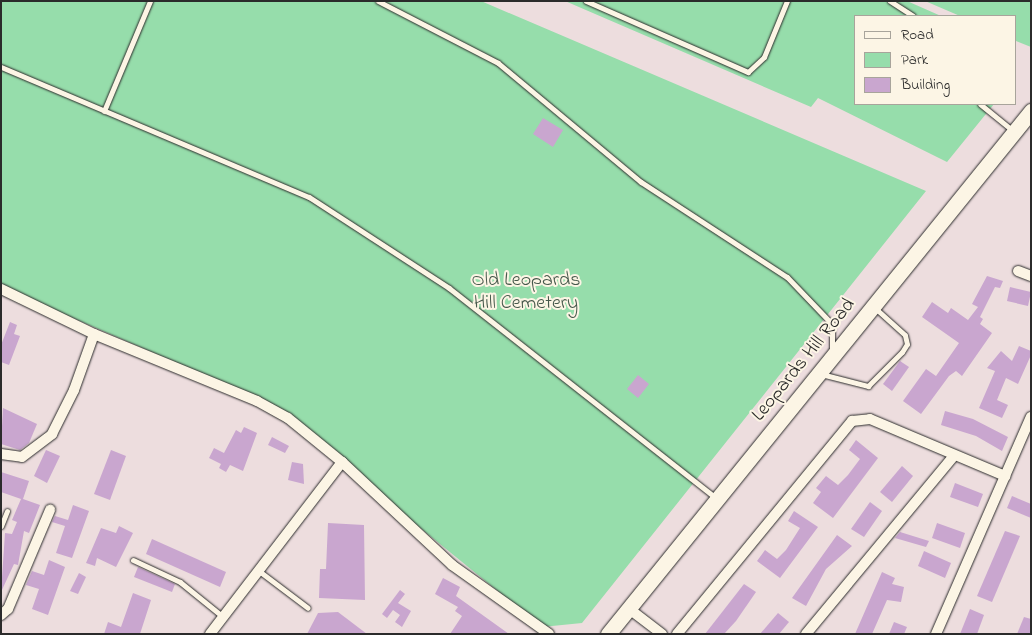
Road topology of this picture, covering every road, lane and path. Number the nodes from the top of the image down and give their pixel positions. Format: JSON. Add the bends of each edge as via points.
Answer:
{"nodes":[{"id":1,"x":150,"y":1,"type":"edge"},
{"id":2,"x":378,"y":1,"type":"edge"},
{"id":3,"x":586,"y":1,"type":"edge"},
{"id":4,"x":787,"y":1,"type":"edge"},
{"id":5,"x":890,"y":1,"type":"edge"},
{"id":6,"x":911,"y":15,"type":"edge"},
{"id":7,"x":1,"y":67,"type":"edge"},
{"id":8,"x":981,"y":105,"type":"edge"},
{"id":9,"x":104,"y":110,"type":"junction"},
{"id":10,"x":1031,"y":111,"type":"edge"},
{"id":11,"x":1014,"y":132,"type":"junction"},
{"id":12,"x":1018,"y":271,"type":"dead end"},
{"id":13,"x":1031,"y":276,"type":"edge"},
{"id":14,"x":1,"y":289,"type":"edge"},
{"id":15,"x":873,"y":306,"type":"junction"},
{"id":16,"x":94,"y":334,"type":"junction"},
{"id":17,"x":832,"y":356,"type":"junction"},
{"id":18,"x":818,"y":373,"type":"junction"},
{"id":19,"x":1031,"y":417,"type":"edge"},
{"id":20,"x":1,"y":454,"type":"edge"},
{"id":21,"x":953,"y":456,"type":"junction"},
{"id":22,"x":342,"y":462,"type":"junction"},
{"id":23,"x":1005,"y":476,"type":"junction"},
{"id":24,"x":717,"y":498,"type":"junction"},
{"id":25,"x":50,"y":510,"type":"dead end"},
{"id":26,"x":7,"y":511,"type":"dead end"},
{"id":27,"x":1,"y":526,"type":"edge"},
{"id":28,"x":133,"y":560,"type":"dead end"},
{"id":29,"x":256,"y":569,"type":"junction"},
{"id":30,"x":308,"y":608,"type":"dead end"},
{"id":31,"x":628,"y":608,"type":"junction"},
{"id":32,"x":1,"y":615,"type":"edge"},
{"id":33,"x":222,"y":616,"type":"junction"},
{"id":34,"x":210,"y":634,"type":"edge"},
{"id":35,"x":548,"y":634,"type":"edge"},
{"id":36,"x":608,"y":634,"type":"edge"},
{"id":37,"x":662,"y":634,"type":"edge"},
{"id":38,"x":677,"y":634,"type":"edge"},
{"id":39,"x":806,"y":634,"type":"edge"},
{"id":40,"x":936,"y":634,"type":"edge"}],
"edges":[{"from":1,"to":9,"type":"lane"},
{"from":2,"to":17,"type":"lane","via":[[498,63],[641,182],[787,277],[832,324]]},
{"from":3,"to":4,"type":"lane","via":[[693,44],[748,72],[764,57]]},
{"from":5,"to":6,"type":"lane"},
{"from":7,"to":9,"type":"lane"},
{"from":8,"to":11,"type":"lane"},
{"from":9,"to":24,"type":"lane","via":[[309,198],[449,288]]},
{"from":10,"to":11,"type":"main road","name":"Leopards Hill Road"},
{"from":11,"to":15,"type":"main road","name":"Leopards Hill Road"},
{"from":12,"to":13,"type":"street"},
{"from":14,"to":16,"type":"street"},
{"from":15,"to":17,"type":"main road","name":"Leopards Hill Road"},
{"from":15,"to":18,"type":"lane","via":[[905,335],[906,344],[902,352],[868,386]]},
{"from":16,"to":20,"type":"street","via":[[74,390],[52,434],[22,456]]},
{"from":16,"to":22,"type":"street","via":[[257,401],[288,418]]},
{"from":17,"to":18,"type":"main road","name":"Leopards Hill Road"},
{"from":18,"to":24,"type":"main road","name":"Leopards Hill Road"},
{"from":19,"to":23,"type":"street"},
{"from":21,"to":23,"type":"street"},
{"from":21,"to":38,"type":"street","via":[[870,418],[852,421]]},
{"from":21,"to":39,"type":"street"},
{"from":22,"to":29,"type":"street"},
{"from":22,"to":35,"type":"street","via":[[452,565]]},
{"from":23,"to":40,"type":"street"},
{"from":24,"to":31,"type":"main road","name":"Leopards Hill Road"},
{"from":25,"to":32,"type":"street","via":[[8,609]]},
{"from":26,"to":27,"type":"lane"},
{"from":28,"to":33,"type":"lane","via":[[180,582]]},
{"from":29,"to":30,"type":"lane"},
{"from":29,"to":33,"type":"street"},
{"from":31,"to":36,"type":"main road","name":"Leopards Hill Road"},
{"from":31,"to":37,"type":"street"},
{"from":33,"to":34,"type":"street"}]}
